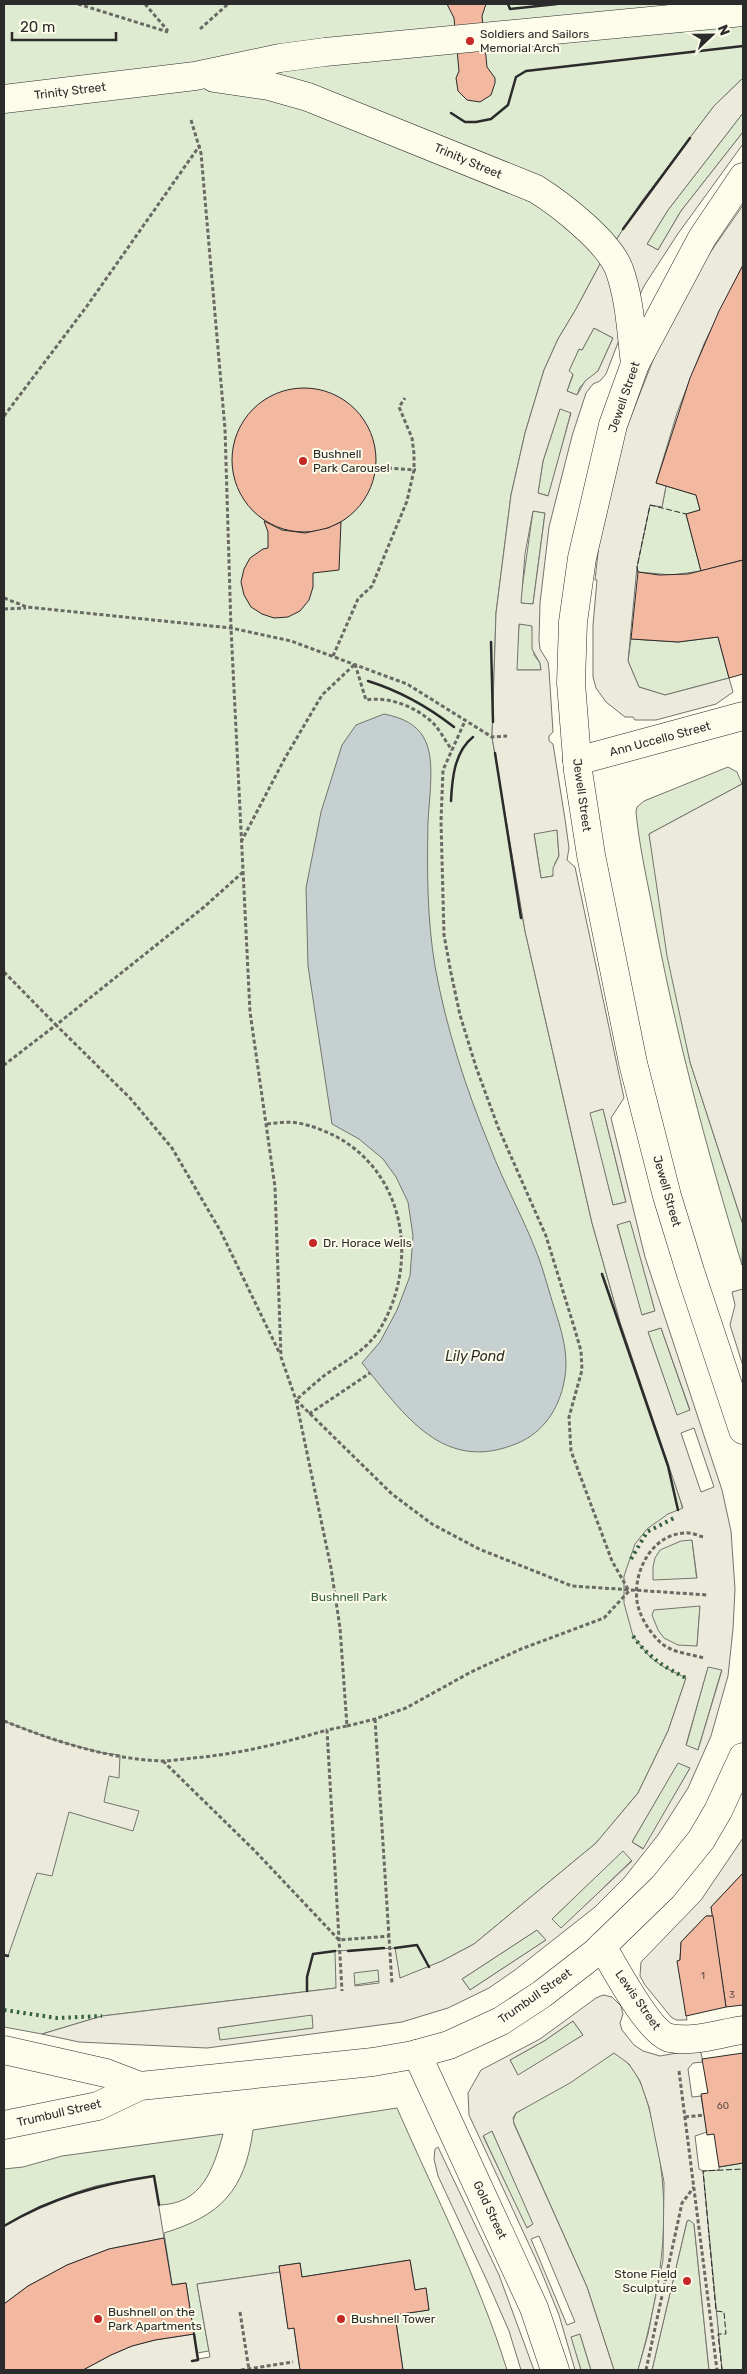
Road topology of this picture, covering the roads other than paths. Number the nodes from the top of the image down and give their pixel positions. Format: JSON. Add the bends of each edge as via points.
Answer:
{"nodes":[{"id":1,"x":743,"y":12,"type":"edge"},
{"id":2,"x":196,"y":76,"type":"junction"},
{"id":3,"x":4,"y":99,"type":"edge"},
{"id":4,"x":743,"y":177,"type":"edge"},
{"id":5,"x":635,"y":364,"type":"junction"},
{"id":6,"x":743,"y":716,"type":"edge"},
{"id":7,"x":577,"y":761,"type":"junction"},
{"id":8,"x":743,"y":1430,"type":"edge"},
{"id":9,"x":743,"y":1758,"type":"edge"},
{"id":10,"x":602,"y":1946,"type":"junction"},
{"id":11,"x":743,"y":2030,"type":"edge"},
{"id":12,"x":4,"y":2050,"type":"edge"},
{"id":13,"x":417,"y":2054,"type":"junction"},
{"id":14,"x":140,"y":2086,"type":"junction"},
{"id":15,"x":4,"y":2125,"type":"edge"},
{"id":16,"x":555,"y":2370,"type":"edge"}],
"edges":[{"from":1,"to":2,"type":"main road","name":"Trinity Street","via":[[325,52]]},
{"from":2,"to":3,"type":"main road","name":"Trinity Street"},
{"from":2,"to":5,"type":"main road","name":"Trinity Street","via":[[270,86],[308,97],[536,190],[561,205],[603,246],[618,267],[626,293]]},
{"from":4,"to":5,"type":"main road","name":"Jewell Street","via":[[702,238]]},
{"from":5,"to":7,"type":"main road","name":"Jewell Street","via":[[614,425],[582,558],[571,664]]},
{"from":6,"to":7,"type":"main road","name":"Ann Uccello Street"},
{"from":7,"to":8,"type":"main road","name":"Jewell Street","via":[[608,949],[642,1102],[691,1274]]},
{"from":9,"to":10,"type":"main road","name":"Trumbull Street","via":[[718,1811],[686,1859],[642,1910]]},
{"from":10,"to":11,"type":"main road","name":"Lewis Street","via":[[641,2009],[668,2038]]},
{"from":10,"to":13,"type":"main road","name":"Trumbull Street","via":[[542,1994],[501,2021],[449,2045]]},
{"from":12,"to":14,"type":"main road","name":"Trumbull Street","via":[[106,2073]]},
{"from":13,"to":14,"type":"main road","name":"Trumbull Street","via":[[373,2062]]},
{"from":13,"to":16,"type":"main road","name":"Gold Street","via":[[534,2308]]},
{"from":14,"to":15,"type":"main road","name":"Trumbull Street","via":[[98,2106]]}]}
